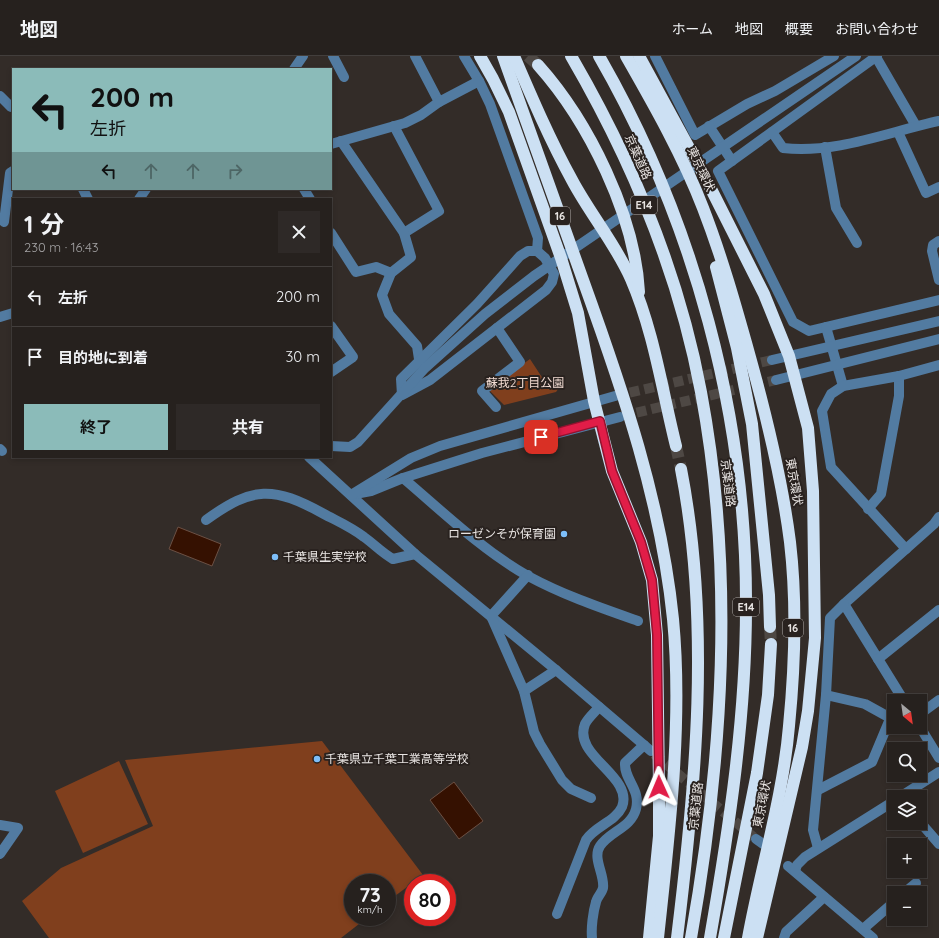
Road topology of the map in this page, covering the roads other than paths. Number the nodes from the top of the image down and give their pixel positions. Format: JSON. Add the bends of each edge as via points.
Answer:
{"nodes":[{"id":1,"x":303,"y":56,"type":"edge"},
{"id":2,"x":333,"y":56,"type":"edge"},
{"id":3,"x":415,"y":56,"type":"edge"},
{"id":4,"x":464,"y":56,"type":"edge"},
{"id":5,"x":480,"y":56,"type":"edge"},
{"id":6,"x":503,"y":56,"type":"edge"},
{"id":7,"x":514,"y":56,"type":"edge"},
{"id":8,"x":571,"y":56,"type":"edge"},
{"id":9,"x":599,"y":56,"type":"edge"},
{"id":10,"x":626,"y":56,"type":"edge"},
{"id":11,"x":639,"y":56,"type":"edge"},
{"id":12,"x":655,"y":56,"type":"edge"},
{"id":13,"x":834,"y":56,"type":"edge"},
{"id":14,"x":856,"y":56,"type":"edge"},
{"id":15,"x":876,"y":57,"type":"edge"},
{"id":16,"x":538,"y":66,"type":"tunnel mouth"},
{"id":17,"x":295,"y":68,"type":"edge"},
{"id":18,"x":344,"y":77,"type":"dead end"},
{"id":19,"x":480,"y":80,"type":"junction"},
{"id":20,"x":0,"y":96,"type":"edge"},
{"id":21,"x":439,"y":102,"type":"junction"},
{"id":22,"x":11,"y":107,"type":"dead end"},
{"id":23,"x":939,"y":122,"type":"edge"},
{"id":24,"x":394,"y":126,"type":"junction"},
{"id":25,"x":710,"y":126,"type":"junction"},
{"id":26,"x":916,"y":126,"type":"junction"},
{"id":27,"x":772,"y":132,"type":"junction"},
{"id":28,"x":898,"y":132,"type":"junction"},
{"id":29,"x":336,"y":142,"type":"edge"},
{"id":30,"x":825,"y":147,"type":"junction"},
{"id":31,"x":732,"y":161,"type":"junction"},
{"id":32,"x":12,"y":172,"type":"edge"},
{"id":33,"x":939,"y":187,"type":"edge"},
{"id":34,"x":6,"y":223,"type":"edge"},
{"id":35,"x":404,"y":233,"type":"junction"},
{"id":36,"x":332,"y":235,"type":"edge"},
{"id":37,"x":939,"y":241,"type":"edge"},
{"id":38,"x":857,"y":243,"type":"dead end"},
{"id":39,"x":537,"y":251,"type":"junction"},
{"id":40,"x":391,"y":273,"type":"junction"},
{"id":41,"x":939,"y":280,"type":"edge"},
{"id":42,"x":939,"y":300,"type":"edge"},
{"id":43,"x":640,"y":301,"type":"junction"},
{"id":44,"x":12,"y":313,"type":"edge"},
{"id":45,"x":0,"y":317,"type":"edge"},
{"id":46,"x":939,"y":321,"type":"edge"},
{"id":47,"x":332,"y":327,"type":"edge"},
{"id":48,"x":826,"y":327,"type":"junction"},
{"id":49,"x":497,"y":328,"type":"junction"},
{"id":50,"x":939,"y":339,"type":"edge"},
{"id":51,"x":742,"y":347,"type":"junction"},
{"id":52,"x":789,"y":356,"type":"junction"},
{"id":53,"x":419,"y":359,"type":"junction"},
{"id":54,"x":772,"y":360,"type":"tunnel mouth"},
{"id":55,"x":939,"y":365,"type":"edge"},
{"id":56,"x":332,"y":371,"type":"edge"},
{"id":57,"x":795,"y":375,"type":"junction"},
{"id":58,"x":899,"y":376,"type":"junction"},
{"id":59,"x":776,"y":380,"type":"tunnel mouth"},
{"id":60,"x":843,"y":386,"type":"junction"},
{"id":61,"x":402,"y":396,"type":"junction"},
{"id":62,"x":615,"y":396,"type":"tunnel mouth"},
{"id":63,"x":594,"y":401,"type":"junction"},
{"id":64,"x":496,"y":407,"type":"dead end"},
{"id":65,"x":620,"y":417,"type":"tunnel mouth"},
{"id":66,"x":600,"y":421,"type":"junction"},
{"id":67,"x":332,"y":446,"type":"edge"},
{"id":68,"x":676,"y":446,"type":"tunnel mouth"},
{"id":69,"x":311,"y":458,"type":"edge"},
{"id":70,"x":681,"y":469,"type":"tunnel mouth"},
{"id":71,"x":403,"y":478,"type":"junction"},
{"id":72,"x":351,"y":495,"type":"junction"},
{"id":73,"x":868,"y":509,"type":"junction"},
{"id":74,"x":939,"y":517,"type":"edge"},
{"id":75,"x":206,"y":520,"type":"dead end"},
{"id":76,"x":906,"y":549,"type":"junction"},
{"id":77,"x":415,"y":554,"type":"junction"},
{"id":78,"x":528,"y":575,"type":"junction"},
{"id":79,"x":844,"y":604,"type":"junction"},
{"id":80,"x":939,"y":610,"type":"edge"},
{"id":81,"x":491,"y":616,"type":"junction"},
{"id":82,"x":638,"y":621,"type":"dead end"},
{"id":83,"x":770,"y":627,"type":"tunnel mouth"},
{"id":84,"x":771,"y":644,"type":"tunnel mouth"},
{"id":85,"x":878,"y":660,"type":"junction"},
{"id":86,"x":556,"y":670,"type":"junction"},
{"id":87,"x":524,"y":691,"type":"junction"},
{"id":88,"x":900,"y":694,"type":"edge"},
{"id":89,"x":826,"y":695,"type":"junction"},
{"id":90,"x":939,"y":700,"type":"edge"},
{"id":91,"x":599,"y":707,"type":"junction"},
{"id":92,"x":927,"y":709,"type":"edge"},
{"id":93,"x":887,"y":716,"type":"edge"},
{"id":94,"x":887,"y":730,"type":"edge"},
{"id":95,"x":924,"y":734,"type":"edge"},
{"id":96,"x":939,"y":758,"type":"edge"},
{"id":97,"x":939,"y":772,"type":"edge"},
{"id":98,"x":818,"y":790,"type":"junction"},
{"id":99,"x":911,"y":790,"type":"edge"},
{"id":100,"x":591,"y":798,"type":"dead end"},
{"id":101,"x":887,"y":804,"type":"edge"},
{"id":102,"x":0,"y":825,"type":"edge"},
{"id":103,"x":927,"y":830,"type":"edge"},
{"id":104,"x":775,"y":834,"type":"junction"},
{"id":105,"x":939,"y":844,"type":"edge"},
{"id":106,"x":818,"y":848,"type":"junction"},
{"id":107,"x":0,"y":854,"type":"edge"},
{"id":108,"x":769,"y":883,"type":"junction"},
{"id":109,"x":916,"y":883,"type":"dead end"},
{"id":110,"x":912,"y":886,"type":"edge"},
{"id":111,"x":654,"y":894,"type":"junction"},
{"id":112,"x":824,"y":897,"type":"junction"},
{"id":113,"x":887,"y":908,"type":"edge"},
{"id":114,"x":557,"y":914,"type":"dead end"},
{"id":115,"x":751,"y":920,"type":"junction"},
{"id":116,"x":660,"y":921,"type":"junction"},
{"id":117,"x":863,"y":929,"type":"junction"},
{"id":118,"x":787,"y":936,"type":"edge"},
{"id":119,"x":592,"y":938,"type":"edge"},
{"id":120,"x":649,"y":938,"type":"edge"},
{"id":121,"x":658,"y":938,"type":"edge"},
{"id":122,"x":677,"y":938,"type":"edge"},
{"id":123,"x":691,"y":938,"type":"edge"},
{"id":124,"x":710,"y":938,"type":"edge"},
{"id":125,"x":724,"y":938,"type":"edge"},
{"id":126,"x":748,"y":938,"type":"edge"},
{"id":127,"x":758,"y":938,"type":"edge"},
{"id":128,"x":873,"y":938,"type":"edge"}],
"edges":[{"from":1,"to":17,"type":"street"},
{"from":2,"to":18,"type":"street"},
{"from":3,"to":21,"type":"street"},
{"from":4,"to":19,"type":"street"},
{"from":5,"to":63,"type":"highway","via":[[509,112],[561,258],[578,313]]},
{"from":6,"to":116,"type":"highway","number":"16","via":[[617,376],[662,537],[673,620],[676,682],[671,796]]},
{"from":7,"to":43,"type":"highway","via":[[572,181],[607,235]]},
{"from":8,"to":123,"type":"highway","name":"京葉道路","number":"E14","via":[[610,129],[651,221],[676,295],[706,418],[719,522],[721,688],[707,838]]},
{"from":9,"to":124,"type":"highway","name":"京葉道路","number":"E14","via":[[635,126],[673,213],[693,271],[716,356],[735,452],[742,522],[746,607],[743,689],[731,804]]},
{"from":10,"to":51,"type":"highway","name":"東京環状","via":[[684,164],[703,208],[715,242],[715,263]]},
{"from":11,"to":52,"type":"highway","number":"16","via":[[748,262]]},
{"from":12,"to":25,"type":"street","via":[[695,135]]},
{"from":13,"to":25,"type":"street"},
{"from":14,"to":61,"type":"street","via":[[534,276],[485,314],[425,368]]},
{"from":15,"to":26,"type":"street"},
{"from":15,"to":27,"type":"street"},
{"from":16,"to":43,"type":"highway","via":[[553,82],[584,127],[599,156],[632,245],[638,270]]},
{"from":19,"to":21,"type":"street"},
{"from":19,"to":39,"type":"street","via":[[538,238]]},
{"from":20,"to":22,"type":"street"},
{"from":21,"to":24,"type":"street","via":[[421,115]]},
{"from":23,"to":26,"type":"street"},
{"from":24,"to":29,"type":"street"},
{"from":24,"to":35,"type":"street","via":[[439,211]]},
{"from":25,"to":31,"type":"street"},
{"from":26,"to":28,"type":"street"},
{"from":27,"to":30,"type":"street","via":[[783,148],[802,151]]},
{"from":27,"to":31,"type":"street"},
{"from":28,"to":30,"type":"street","via":[[874,140]]},
{"from":28,"to":33,"type":"street","via":[[926,193]]},
{"from":29,"to":35,"type":"street"},
{"from":30,"to":38,"type":"street","via":[[836,208]]},
{"from":31,"to":48,"type":"street","via":[[718,171],[794,322],[809,331]]},
{"from":32,"to":34,"type":"street"},
{"from":35,"to":40,"type":"street","via":[[411,256]]},
{"from":36,"to":40,"type":"street","via":[[356,272],[376,267]]},
{"from":37,"to":41,"type":"street","via":[[933,245],[932,251]]},
{"from":39,"to":49,"type":"street","via":[[545,258],[554,274],[552,282],[546,290]]},
{"from":39,"to":53,"type":"street","via":[[528,251],[520,256],[477,304]]},
{"from":40,"to":53,"type":"street","via":[[382,295],[389,314],[416,346]]},
{"from":42,"to":48,"type":"street"},
{"from":43,"to":68,"type":"highway"},
{"from":44,"to":45,"type":"street"},
{"from":46,"to":52,"type":"street"},
{"from":47,"to":56,"type":"street","via":[[353,357]]},
{"from":48,"to":60,"type":"street"},
{"from":49,"to":61,"type":"street","via":[[430,380]]},
{"from":49,"to":64,"type":"street","via":[[520,362],[482,391]]},
{"from":50,"to":57,"type":"street"},
{"from":51,"to":83,"type":"highway","via":[[752,424]]},
{"from":51,"to":104,"type":"highway","name":"東京環状","number":"16","via":[[768,421],[790,543],[794,616],[789,727]]},
{"from":52,"to":54,"type":"street"},
{"from":52,"to":57,"type":"highway","number":"16"},
{"from":53,"to":61,"type":"street","via":[[400,379]]},
{"from":55,"to":58,"type":"street"},
{"from":57,"to":59,"type":"street"},
{"from":57,"to":104,"type":"highway","number":"16","via":[[808,428],[811,462],[815,638],[802,747]]},
{"from":58,"to":60,"type":"street"},
{"from":58,"to":73,"type":"street","via":[[899,396],[881,494]]},
{"from":60,"to":73,"type":"street","via":[[831,394],[822,410],[831,467]]},
{"from":61,"to":67,"type":"street","via":[[358,442],[350,447]]},
{"from":62,"to":63,"type":"street"},
{"from":63,"to":66,"type":"highway"},
{"from":63,"to":72,"type":"street","via":[[440,446],[411,458]]},
{"from":65,"to":66,"type":"street"},
{"from":66,"to":71,"type":"street","via":[[482,453]]},
{"from":66,"to":111,"type":"highway","via":[[612,471],[641,542],[652,580],[657,635],[659,738],[659,836]]},
{"from":69,"to":72,"type":"street"},
{"from":70,"to":122,"type":"highway","via":[[695,580],[697,698],[694,773]]},
{"from":71,"to":72,"type":"street","via":[[371,491]]},
{"from":71,"to":78,"type":"street","via":[[480,543]]},
{"from":72,"to":77,"type":"street"},
{"from":73,"to":76,"type":"street"},
{"from":74,"to":76,"type":"street"},
{"from":75,"to":77,"type":"street","via":[[239,500],[269,492],[304,503],[355,531],[393,559]]},
{"from":76,"to":79,"type":"street"},
{"from":77,"to":81,"type":"street"},
{"from":78,"to":81,"type":"street"},
{"from":78,"to":82,"type":"street","via":[[576,598]]},
{"from":79,"to":85,"type":"street"},
{"from":79,"to":89,"type":"street","via":[[830,618]]},
{"from":80,"to":85,"type":"street"},
{"from":81,"to":86,"type":"street"},
{"from":81,"to":87,"type":"street"},
{"from":84,"to":125,"type":"highway","via":[[768,695],[757,773]]},
{"from":85,"to":88,"type":"street"},
{"from":86,"to":87,"type":"street"},
{"from":86,"to":91,"type":"street"},
{"from":87,"to":100,"type":"street","via":[[534,732],[562,780],[571,789]]},
{"from":89,"to":93,"type":"street","via":[[865,704]]},
{"from":89,"to":98,"type":"street"},
{"from":90,"to":92,"type":"street"},
{"from":91,"to":114,"type":"street","via":[[586,722],[585,738],[594,756],[617,782],[622,794],[622,807],[613,818],[594,830],[586,840]]},
{"from":91,"to":119,"type":"street","via":[[647,748],[625,763],[625,770],[636,791],[636,810],[631,820],[599,847],[598,862],[603,887],[596,901]]},
{"from":94,"to":98,"type":"street","via":[[872,762]]},
{"from":95,"to":96,"type":"street"},
{"from":97,"to":99,"type":"street"},
{"from":98,"to":106,"type":"street","via":[[813,830]]},
{"from":101,"to":106,"type":"street"},
{"from":102,"to":107,"type":"street","via":[[18,828]]},
{"from":103,"to":105,"type":"street"},
{"from":104,"to":108,"type":"highway","number":"16"},
{"from":104,"to":115,"type":"highway","name":"東京環状","number":"16"},
{"from":106,"to":112,"type":"street","via":[[792,869]]},
{"from":108,"to":115,"type":"highway","number":"16"},
{"from":108,"to":127,"type":"highway","number":"16"},
{"from":109,"to":110,"type":"street"},
{"from":111,"to":116,"type":"highway"},
{"from":111,"to":120,"type":"highway"},
{"from":112,"to":117,"type":"street"},
{"from":112,"to":118,"type":"street"},
{"from":113,"to":117,"type":"street"},
{"from":115,"to":126,"type":"highway","name":"東京環状","number":"16"},
{"from":116,"to":121,"type":"highway","number":"16"},
{"from":117,"to":128,"type":"street"}]}
